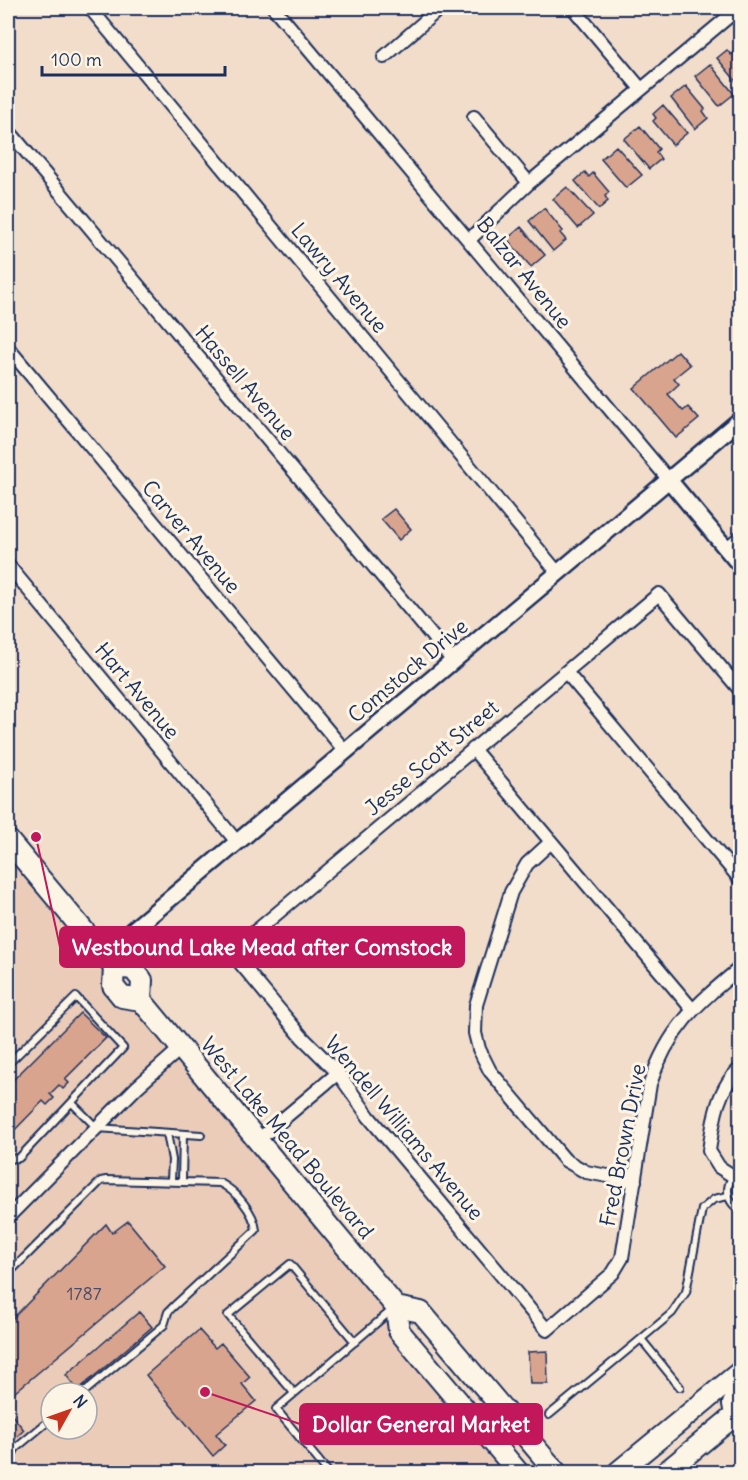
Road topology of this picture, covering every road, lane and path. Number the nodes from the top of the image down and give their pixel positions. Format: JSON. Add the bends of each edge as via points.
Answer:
{"nodes":[{"id":1,"x":90,"y":8,"type":"edge"},
{"id":2,"x":274,"y":8,"type":"edge"},
{"id":3,"x":440,"y":8,"type":"edge"},
{"id":4,"x":573,"y":8,"type":"edge"},
{"id":5,"x":738,"y":8,"type":"edge"},
{"id":6,"x":384,"y":57,"type":"dead end"},
{"id":7,"x":641,"y":89,"type":"junction"},
{"id":8,"x":474,"y":117,"type":"dead end"},
{"id":9,"x":8,"y":130,"type":"edge"},
{"id":10,"x":529,"y":183,"type":"junction"},
{"id":11,"x":470,"y":239,"type":"junction"},
{"id":12,"x":8,"y":348,"type":"edge"},
{"id":13,"x":741,"y":420,"type":"edge"},
{"id":14,"x":669,"y":480,"type":"junction"},
{"id":15,"x":741,"y":533,"type":"edge"},
{"id":16,"x":725,"y":547,"type":"junction"},
{"id":17,"x":8,"y":565,"type":"edge"},
{"id":18,"x":741,"y":565,"type":"edge"},
{"id":19,"x":558,"y":573,"type":"junction"},
{"id":20,"x":453,"y":661,"type":"junction"},
{"id":21,"x":566,"y":672,"type":"junction"},
{"id":22,"x":741,"y":690,"type":"edge"},
{"id":23,"x":473,"y":749,"type":"junction"},
{"id":24,"x":345,"y":751,"type":"junction"},
{"id":25,"x":8,"y":840,"type":"edge"},
{"id":26,"x":237,"y":842,"type":"junction"},
{"id":27,"x":551,"y":842,"type":"junction"},
{"id":28,"x":741,"y":879,"type":"edge"},
{"id":29,"x":231,"y":952,"type":"joint"},
{"id":30,"x":108,"y":961,"type":"junction"},
{"id":31,"x":741,"y":968,"type":"edge"},
{"id":32,"x":692,"y":1009,"type":"junction"},
{"id":33,"x":181,"y":1048,"type":"junction"},
{"id":34,"x":8,"y":1064,"type":"edge"},
{"id":35,"x":741,"y":1069,"type":"edge"},
{"id":36,"x":338,"y":1073,"type":"junction"},
{"id":37,"x":72,"y":1103,"type":"junction"},
{"id":38,"x":97,"y":1128,"type":"junction"},
{"id":39,"x":167,"y":1133,"type":"junction"},
{"id":40,"x":183,"y":1134,"type":"junction"},
{"id":41,"x":201,"y":1135,"type":"dead end"},
{"id":42,"x":258,"y":1140,"type":"junction"},
{"id":43,"x":8,"y":1159,"type":"edge"},
{"id":44,"x":737,"y":1174,"type":"edge"},
{"id":45,"x":171,"y":1180,"type":"junction"},
{"id":46,"x":182,"y":1180,"type":"junction"},
{"id":47,"x":635,"y":1181,"type":"junction"},
{"id":48,"x":728,"y":1196,"type":"junction"},
{"id":49,"x":741,"y":1210,"type":"edge"},
{"id":50,"x":8,"y":1217,"type":"edge"},
{"id":51,"x":8,"y":1274,"type":"edge"},
{"id":52,"x":396,"y":1307,"type":"junction"},
{"id":53,"x":547,"y":1330,"type":"joint"},
{"id":54,"x":641,"y":1339,"type":"junction"},
{"id":55,"x":355,"y":1342,"type":"junction"},
{"id":56,"x":741,"y":1372,"type":"edge"},
{"id":57,"x":97,"y":1381,"type":"edge"},
{"id":58,"x":680,"y":1386,"type":"dead end"},
{"id":59,"x":741,"y":1391,"type":"edge"},
{"id":60,"x":294,"y":1394,"type":"junction"},
{"id":61,"x":549,"y":1415,"type":"dead end"},
{"id":62,"x":739,"y":1416,"type":"edge"},
{"id":63,"x":39,"y":1429,"type":"edge"},
{"id":64,"x":16,"y":1448,"type":"junction"},
{"id":65,"x":8,"y":1451,"type":"edge"},
{"id":66,"x":8,"y":1461,"type":"edge"},
{"id":67,"x":511,"y":1468,"type":"edge"},
{"id":68,"x":328,"y":1473,"type":"edge"},
{"id":69,"x":556,"y":1473,"type":"edge"},
{"id":70,"x":618,"y":1473,"type":"edge"},
{"id":71,"x":666,"y":1473,"type":"edge"}],
"edges":[{"from":1,"to":19,"type":"street","name":"Lawry Avenue"},
{"from":2,"to":11,"type":"street","name":"Balzar Avenue"},
{"from":3,"to":6,"type":"street"},
{"from":4,"to":7,"type":"street"},
{"from":5,"to":7,"type":"street"},
{"from":7,"to":10,"type":"street"},
{"from":8,"to":10,"type":"street"},
{"from":9,"to":20,"type":"street","name":"Hassell Avenue"},
{"from":10,"to":11,"type":"street"},
{"from":11,"to":14,"type":"street","name":"Balzar Avenue"},
{"from":12,"to":24,"type":"street","name":"Carver Avenue"},
{"from":13,"to":14,"type":"street","name":"Comstock Drive"},
{"from":14,"to":16,"type":"street","name":"Balzar Avenue"},
{"from":14,"to":19,"type":"street","name":"Comstock Drive"},
{"from":15,"to":16,"type":"lane"},
{"from":16,"to":18,"type":"street","name":"Balzar Avenue"},
{"from":17,"to":26,"type":"street","name":"Hart Avenue"},
{"from":19,"to":20,"type":"street","name":"Comstock Drive"},
{"from":20,"to":24,"type":"street","name":"Comstock Drive"},
{"from":21,"to":22,"type":"street","name":"Jesse Scott Street","via":[[659,594]]},
{"from":21,"to":23,"type":"street","name":"Jesse Scott Street"},
{"from":21,"to":28,"type":"street"},
{"from":23,"to":27,"type":"street"},
{"from":23,"to":29,"type":"street","name":"Jesse Scott Street"},
{"from":24,"to":26,"type":"street","name":"Comstock Drive"},
{"from":25,"to":30,"type":"main road","name":"West Lake Mead Boulevard"},
{"from":26,"to":30,"type":"street","name":"Comstock Drive"},
{"from":27,"to":32,"type":"street"},
{"from":27,"to":47,"type":"street","via":[[527,864],[511,892],[476,1005],[475,1034],[490,1071],[565,1160],[586,1172]]},
{"from":29,"to":36,"type":"street","name":"Wendell Williams Avenue","via":[[302,1037]]},
{"from":30,"to":33,"type":"main road","name":"West Lake Mead Boulevard","via":[[133,969],[142,980],[141,1000]]},
{"from":31,"to":32,"type":"street","name":"Fred Brown Drive"},
{"from":32,"to":47,"type":"street","name":"Fred Brown Drive","via":[[658,1060],[650,1084]]},
{"from":33,"to":38,"type":"street"},
{"from":33,"to":42,"type":"main road","name":"West Lake Mead Boulevard"},
{"from":34,"to":37,"type":"lane","via":[[76,997],[123,1048]]},
{"from":35,"to":44,"type":"street","via":[[728,1081],[720,1100],[709,1151],[719,1167]]},
{"from":36,"to":42,"type":"street"},
{"from":36,"to":53,"type":"street","name":"Wendell Williams Avenue","via":[[369,1117]]},
{"from":37,"to":38,"type":"lane"},
{"from":37,"to":43,"type":"lane","via":[[19,1158]]},
{"from":38,"to":39,"type":"lane"},
{"from":38,"to":50,"type":"street"},
{"from":39,"to":40,"type":"lane"},
{"from":39,"to":45,"type":"lane"},
{"from":40,"to":41,"type":"lane"},
{"from":40,"to":46,"type":"lane"},
{"from":42,"to":52,"type":"main road","name":"West Lake Mead Boulevard"},
{"from":44,"to":48,"type":"lane","via":[[729,1182]]},
{"from":45,"to":46,"type":"lane"},
{"from":45,"to":51,"type":"lane","via":[[101,1181]]},
{"from":46,"to":57,"type":"lane","via":[[229,1187],[253,1217],[256,1230],[168,1312],[164,1325]]},
{"from":47,"to":53,"type":"street","name":"Fred Brown Drive","via":[[622,1258],[613,1273]]},
{"from":48,"to":49,"type":"lane"},
{"from":48,"to":54,"type":"lane","via":[[714,1199],[702,1209],[686,1292],[672,1313]]},
{"from":52,"to":55,"type":"lane"},
{"from":52,"to":67,"type":"main road","name":"West Lake Mead Boulevard","via":[[399,1331]]},
{"from":52,"to":69,"type":"main road","via":[[421,1312]]},
{"from":54,"to":58,"type":"lane"},
{"from":54,"to":61,"type":"lane"},
{"from":55,"to":60,"type":"lane"},
{"from":55,"to":60,"type":"lane","via":[[290,1264],[228,1315]]},
{"from":56,"to":70,"type":"main road"},
{"from":59,"to":62,"type":"main road","via":[[733,1404]]},
{"from":60,"to":68,"type":"lane","via":[[276,1409]]},
{"from":62,"to":71,"type":"main road"},
{"from":63,"to":64,"type":"lane"},
{"from":64,"to":65,"type":"lane"},
{"from":64,"to":66,"type":"lane"}]}
